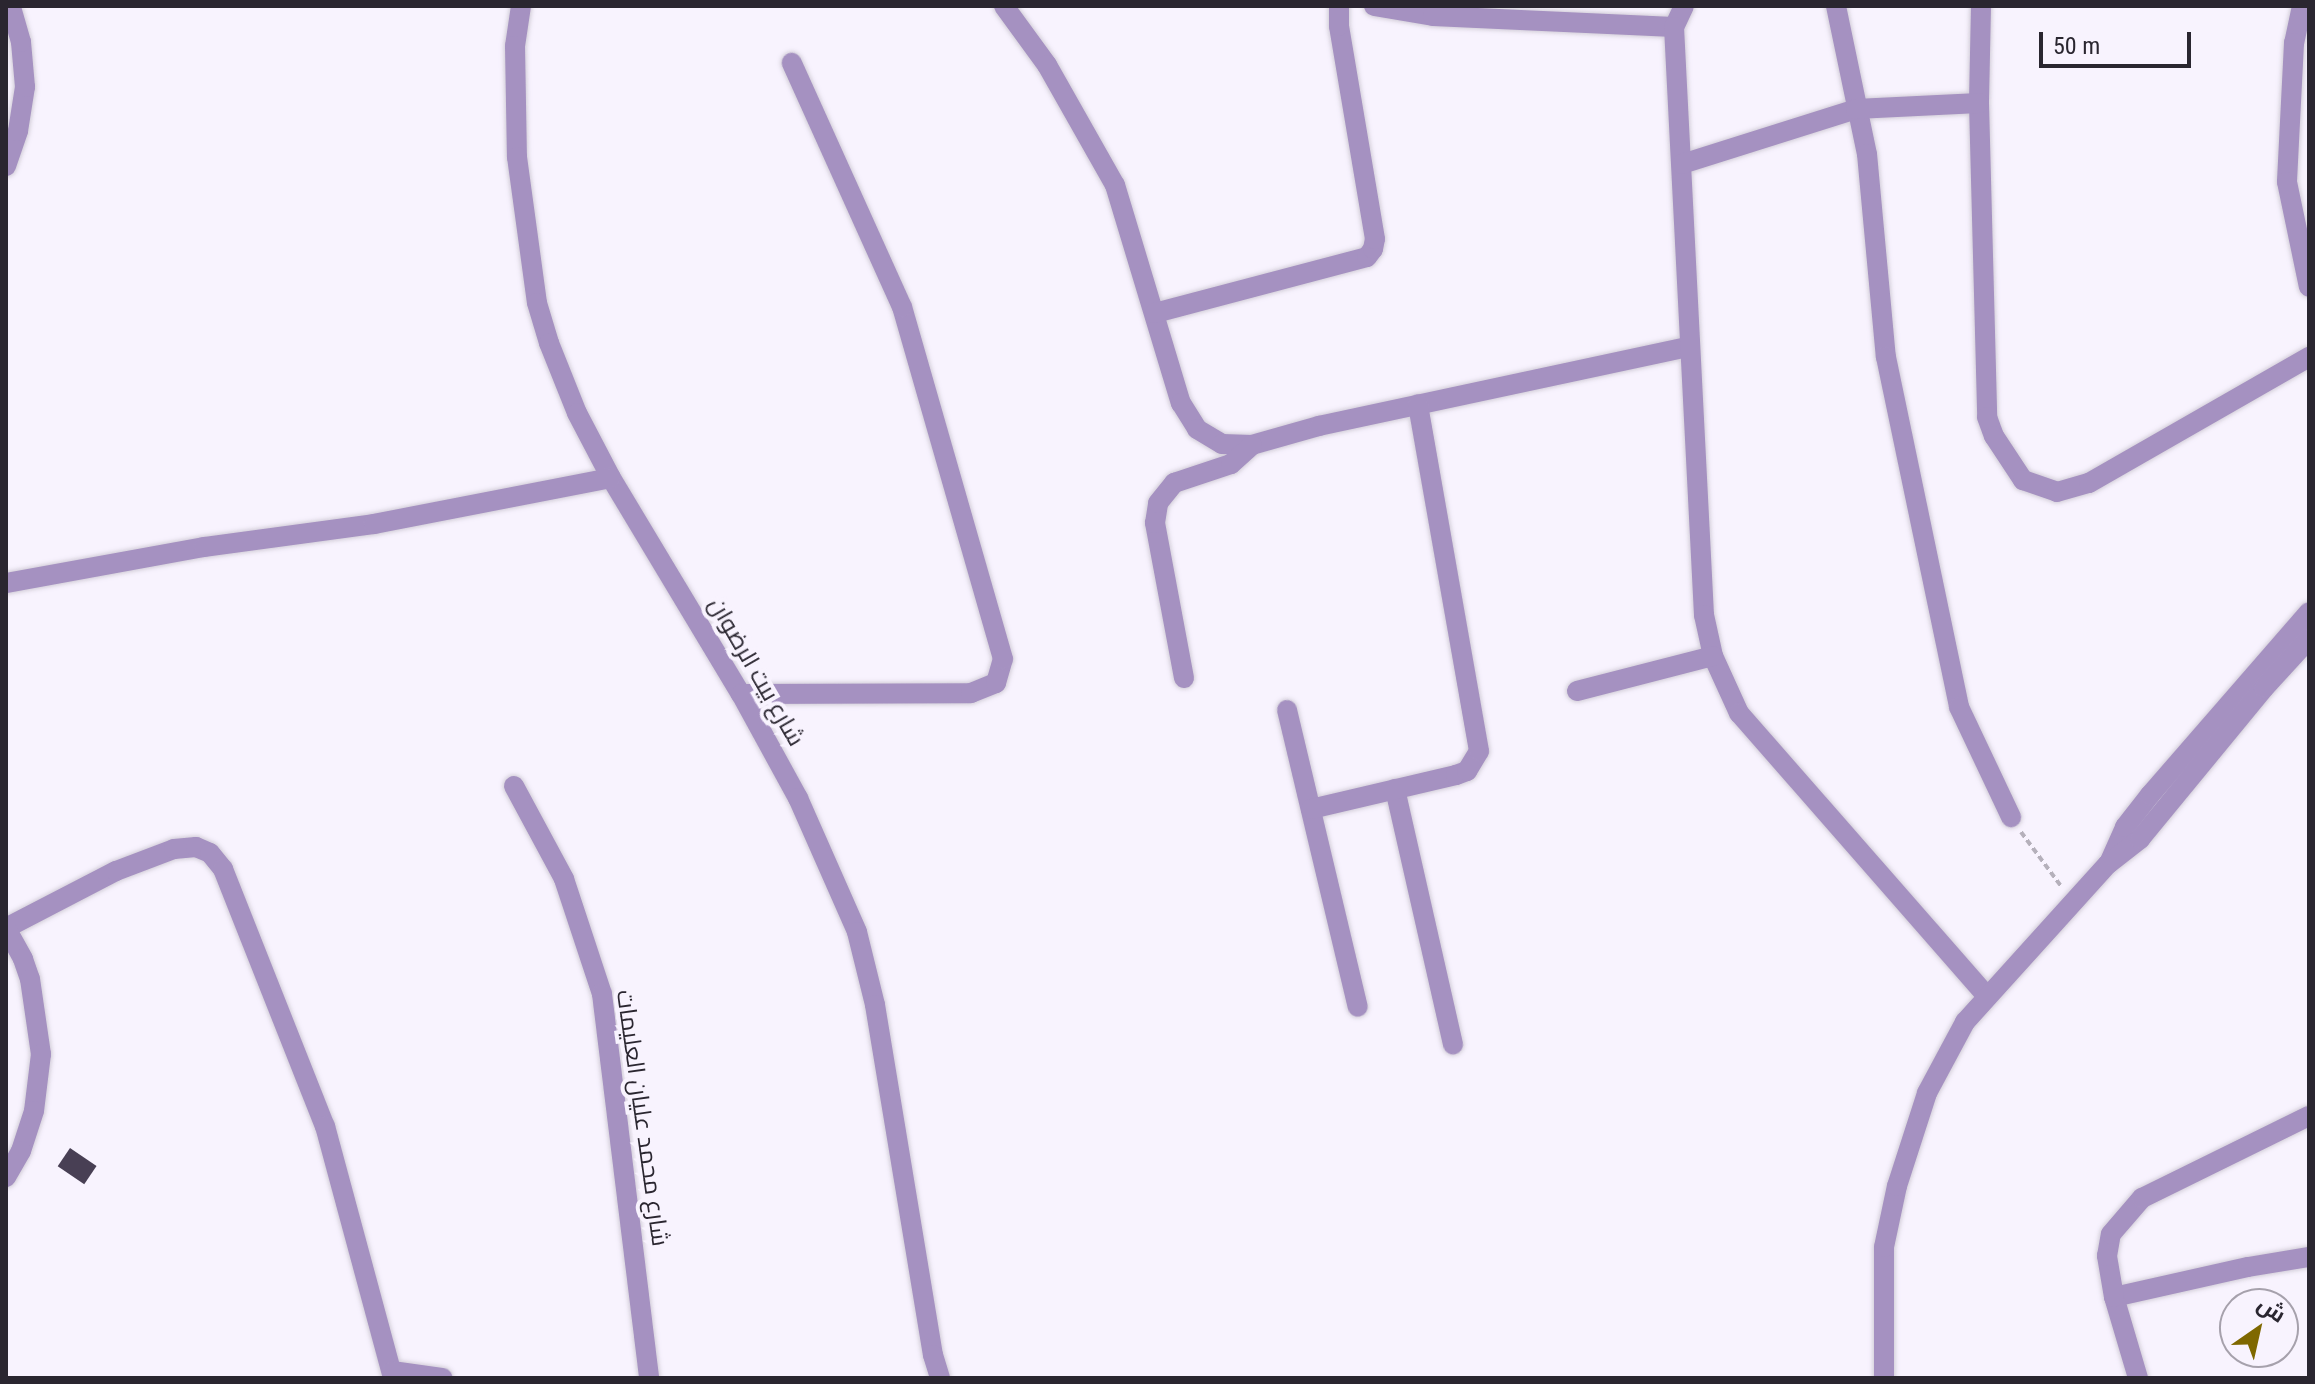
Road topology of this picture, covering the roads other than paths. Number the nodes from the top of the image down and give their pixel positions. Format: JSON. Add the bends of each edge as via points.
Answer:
{"nodes":[{"id":1,"x":11,"y":6,"type":"edge"},
{"id":2,"x":521,"y":6,"type":"edge"},
{"id":3,"x":1004,"y":6,"type":"edge"},
{"id":4,"x":1339,"y":6,"type":"edge"},
{"id":5,"x":1374,"y":6,"type":"edge"},
{"id":6,"x":1684,"y":6,"type":"edge"},
{"id":7,"x":1836,"y":6,"type":"edge"},
{"id":8,"x":1981,"y":6,"type":"edge"},
{"id":9,"x":2302,"y":6,"type":"edge"},
{"id":10,"x":1529,"y":13,"type":"edge"},
{"id":11,"x":1674,"y":27,"type":"junction"},
{"id":12,"x":792,"y":63,"type":"dead end"},
{"id":13,"x":1979,"y":103,"type":"junction"},
{"id":14,"x":1856,"y":109,"type":"junction"},
{"id":15,"x":1682,"y":164,"type":"junction"},
{"id":16,"x":6,"y":166,"type":"edge"},
{"id":17,"x":2309,"y":287,"type":"edge"},
{"id":18,"x":1155,"y":313,"type":"junction"},
{"id":19,"x":1688,"y":347,"type":"junction"},
{"id":20,"x":2309,"y":357,"type":"edge"},
{"id":21,"x":1418,"y":404,"type":"junction"},
{"id":22,"x":1252,"y":445,"type":"junction"},
{"id":23,"x":611,"y":478,"type":"junction"},
{"id":24,"x":6,"y":583,"type":"edge"},
{"id":25,"x":2309,"y":612,"type":"edge"},
{"id":26,"x":2309,"y":639,"type":"edge"},
{"id":27,"x":1713,"y":656,"type":"junction"},
{"id":28,"x":1184,"y":678,"type":"dead end"},
{"id":29,"x":1577,"y":691,"type":"dead end"},
{"id":30,"x":741,"y":694,"type":"junction"},
{"id":31,"x":1287,"y":710,"type":"dead end"},
{"id":32,"x":514,"y":786,"type":"dead end"},
{"id":33,"x":1395,"y":789,"type":"junction"},
{"id":34,"x":1311,"y":809,"type":"junction"},
{"id":35,"x":2011,"y":817,"type":"road end"},
{"id":36,"x":2108,"y":864,"type":"junction"},
{"id":37,"x":6,"y":928,"type":"edge"},
{"id":38,"x":1986,"y":995,"type":"junction"},
{"id":39,"x":1358,"y":1007,"type":"dead end"},
{"id":40,"x":1453,"y":1044,"type":"dead end"},
{"id":41,"x":2309,"y":1116,"type":"edge"},
{"id":42,"x":6,"y":1177,"type":"edge"},
{"id":43,"x":2309,"y":1257,"type":"edge"},
{"id":44,"x":2114,"y":1297,"type":"junction"},
{"id":45,"x":393,"y":1374,"type":"edge"},
{"id":46,"x":443,"y":1378,"type":"edge"},
{"id":47,"x":649,"y":1378,"type":"edge"},
{"id":48,"x":940,"y":1378,"type":"edge"},
{"id":49,"x":1884,"y":1378,"type":"edge"},
{"id":50,"x":2138,"y":1378,"type":"edge"}],
"edges":[{"from":1,"to":16,"type":"street","via":[[25,87]]},
{"from":2,"to":23,"type":"street","name":"شارع بيت الرضوان","via":[[515,122],[537,303],[564,381]]},
{"from":3,"to":18,"type":"street","via":[[1047,65],[1115,185]]},
{"from":4,"to":18,"type":"street","via":[[1373,249],[1367,257]]},
{"from":5,"to":10,"type":"street","via":[[1433,16]]},
{"from":6,"to":11,"type":"street"},
{"from":7,"to":14,"type":"street"},
{"from":8,"to":13,"type":"street"},
{"from":9,"to":17,"type":"street","via":[[2294,43],[2287,182]]},
{"from":10,"to":11,"type":"street","via":[[1636,28]]},
{"from":11,"to":15,"type":"street"},
{"from":12,"to":30,"type":"street","via":[[902,307],[1003,659],[996,683],[971,693]]},
{"from":13,"to":14,"type":"street"},
{"from":13,"to":20,"type":"street","via":[[1987,417],[2023,480],[2057,492],[2089,483]]},
{"from":14,"to":15,"type":"street"},
{"from":14,"to":35,"type":"street","via":[[1867,154],[1886,357],[1959,707]]},
{"from":15,"to":19,"type":"street"},
{"from":18,"to":22,"type":"street","via":[[1181,403],[1197,429],[1222,444]]},
{"from":19,"to":21,"type":"street"},
{"from":19,"to":27,"type":"street","via":[[1704,615]]},
{"from":21,"to":22,"type":"street"},
{"from":21,"to":33,"type":"street","via":[[1479,751],[1467,771]]},
{"from":22,"to":28,"type":"street","via":[[1231,464],[1174,483],[1155,513]]},
{"from":23,"to":24,"type":"street","via":[[374,524],[204,547]]},
{"from":23,"to":30,"type":"street","name":"شارع بيت الرضوان"},
{"from":25,"to":36,"type":"street","via":[[2133,816]]},
{"from":26,"to":36,"type":"street","via":[[2140,839]]},
{"from":27,"to":29,"type":"street"},
{"from":27,"to":38,"type":"street","via":[[1739,713]]},
{"from":30,"to":48,"type":"street","name":"شارع بيت الرضوان","via":[[798,798],[857,932],[875,1005]]},
{"from":31,"to":34,"type":"street"},
{"from":32,"to":47,"type":"street","name":"شارع محمد عليان العليمات","via":[[564,879],[602,994]]},
{"from":33,"to":34,"type":"street"},
{"from":33,"to":40,"type":"street"},
{"from":34,"to":39,"type":"street"},
{"from":36,"to":38,"type":"street"},
{"from":37,"to":42,"type":"street","via":[[30,979],[41,1054],[34,1111]]},
{"from":37,"to":45,"type":"street","via":[[116,871],[174,849],[196,847],[210,853],[223,869],[325,1126]]},
{"from":38,"to":49,"type":"street","via":[[1965,1022],[1927,1093],[1897,1186],[1884,1247]]},
{"from":41,"to":44,"type":"street","via":[[2142,1198],[2111,1234],[2107,1256]]},
{"from":43,"to":44,"type":"street"},
{"from":44,"to":50,"type":"street"},
{"from":45,"to":46,"type":"street"}]}
